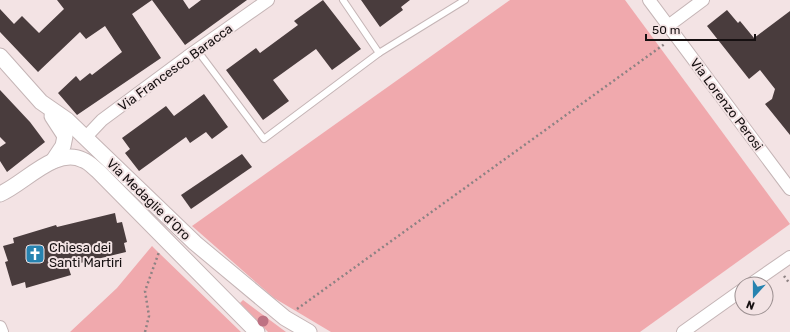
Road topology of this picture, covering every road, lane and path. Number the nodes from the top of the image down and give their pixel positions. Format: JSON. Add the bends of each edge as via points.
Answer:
{"nodes":[{"id":1,"x":268,"y":0,"type":"edge"},
{"id":2,"x":343,"y":0,"type":"edge"},
{"id":3,"x":465,"y":0,"type":"edge"},
{"id":4,"x":649,"y":0,"type":"edge"},
{"id":5,"x":704,"y":0,"type":"edge"},
{"id":6,"x":668,"y":26,"type":"junction"},
{"id":7,"x":676,"y":36,"type":"junction"},
{"id":8,"x":197,"y":50,"type":"junction"},
{"id":9,"x":379,"y":53,"type":"junction"},
{"id":10,"x":0,"y":56,"type":"edge"},
{"id":11,"x":41,"y":102,"type":"junction"},
{"id":12,"x":85,"y":138,"type":"junction"},
{"id":13,"x":53,"y":160,"type":"junction"},
{"id":14,"x":790,"y":189,"type":"edge"},
{"id":15,"x":2,"y":195,"type":"edge"},
{"id":16,"x":166,"y":241,"type":"junction"},
{"id":17,"x":790,"y":257,"type":"edge"},
{"id":18,"x":763,"y":276,"type":"edge"},
{"id":19,"x":734,"y":296,"type":"edge"},
{"id":20,"x":285,"y":318,"type":"junction"},
{"id":21,"x":0,"y":327,"type":"edge"},
{"id":22,"x":2,"y":332,"type":"edge"},
{"id":23,"x":145,"y":332,"type":"edge"},
{"id":24,"x":257,"y":332,"type":"edge"},
{"id":25,"x":308,"y":332,"type":"edge"},
{"id":26,"x":683,"y":332,"type":"edge"}],
"edges":[{"from":1,"to":8,"type":"street","name":"Via Francesco Baracca"},
{"from":2,"to":9,"type":"lane"},
{"from":3,"to":9,"type":"lane"},
{"from":4,"to":6,"type":"street","name":"Via Lorenzo Perosi"},
{"from":5,"to":6,"type":"street"},
{"from":6,"to":7,"type":"street","name":"Via Lorenzo Perosi"},
{"from":7,"to":14,"type":"street","name":"Via Lorenzo Perosi"},
{"from":7,"to":20,"type":"path"},
{"from":8,"to":9,"type":"lane","via":[[264,139]]},
{"from":8,"to":12,"type":"street","name":"Via Francesco Baracca","via":[[102,120]]},
{"from":10,"to":11,"type":"street","name":"Via Medaglie d'Oro"},
{"from":11,"to":12,"type":"street","name":"Via Medaglie d'Oro","via":[[67,120]]},
{"from":11,"to":13,"type":"street","via":[[65,136],[63,146]]},
{"from":12,"to":20,"type":"street","name":"Via Medaglie d'Oro","via":[[195,243]]},
{"from":13,"to":15,"type":"street"},
{"from":13,"to":16,"type":"street","name":"Via Medaglie d'Oro","via":[[70,157],[82,159],[98,171]]},
{"from":16,"to":23,"type":"path","via":[[159,252],[145,291],[149,316]]},
{"from":16,"to":24,"type":"street","name":"Via Medaglie d'Oro"},
{"from":17,"to":18,"type":"street"},
{"from":19,"to":26,"type":"street"},
{"from":20,"to":25,"type":"street","name":"Via Medaglie d'Oro"},
{"from":21,"to":22,"type":"street"}]}
